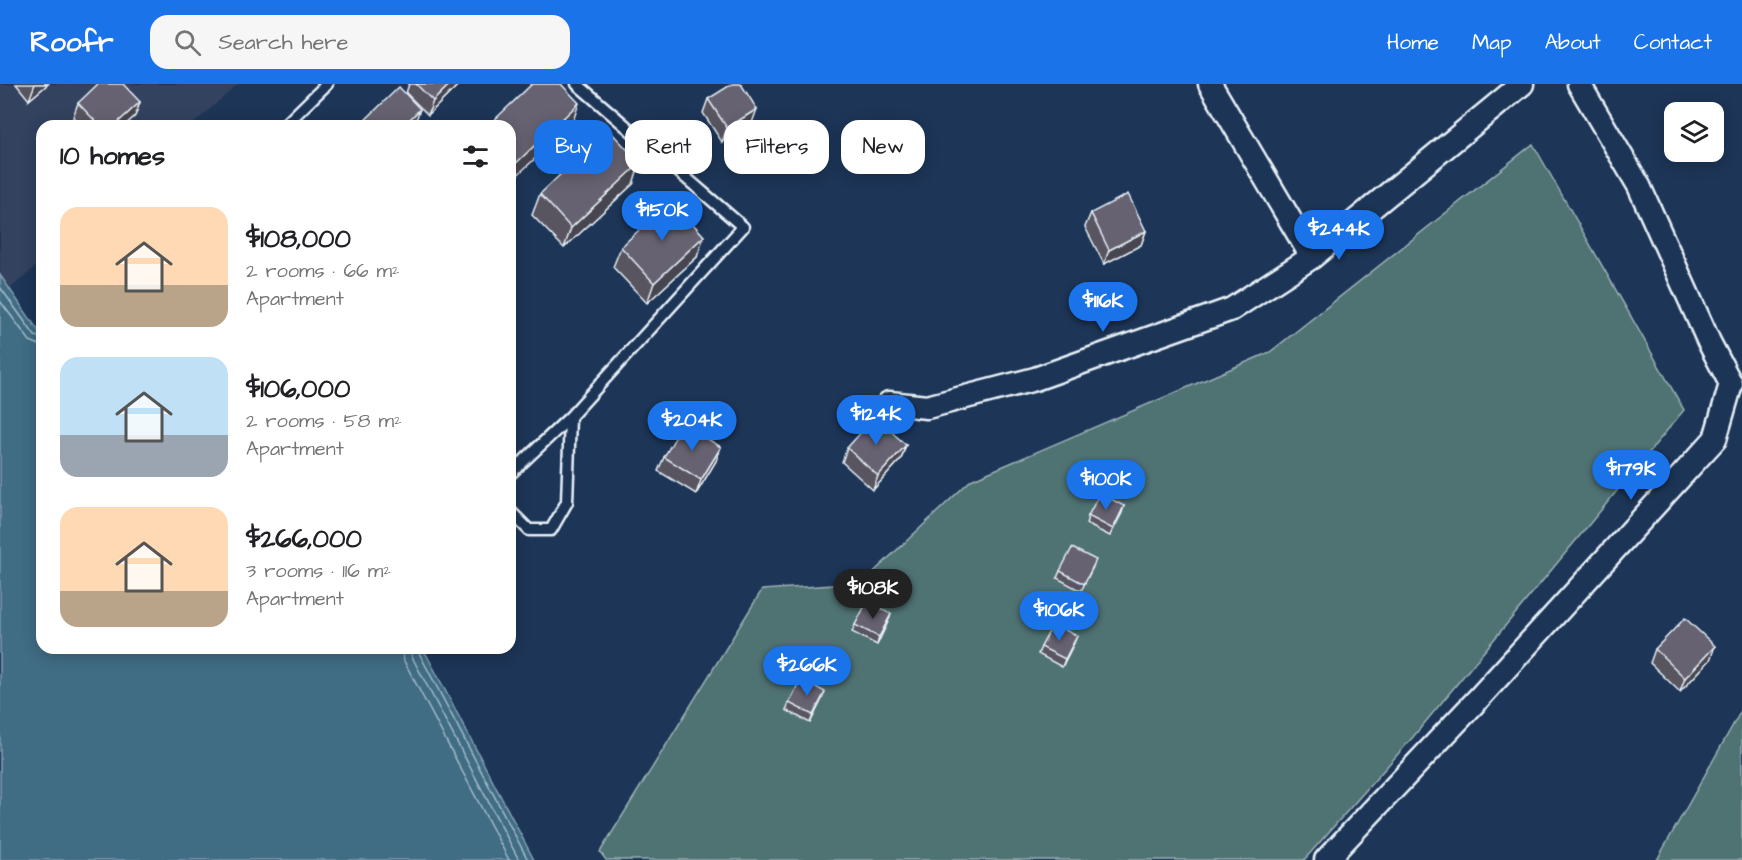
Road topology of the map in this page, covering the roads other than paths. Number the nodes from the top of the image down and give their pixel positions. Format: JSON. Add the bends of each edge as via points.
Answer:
{"nodes":[{"id":1,"x":327,"y":84,"type":"edge"},
{"id":2,"x":578,"y":84,"type":"edge"},
{"id":3,"x":1210,"y":84,"type":"edge"},
{"id":4,"x":1522,"y":84,"type":"edge"},
{"id":5,"x":1579,"y":84,"type":"edge"},
{"id":6,"x":290,"y":120,"type":"edge"},
{"id":7,"x":1312,"y":257,"type":"junction"},
{"id":8,"x":1737,"y":384,"type":"edge"},
{"id":9,"x":889,"y":403,"type":"dead end"},
{"id":10,"x":570,"y":417,"type":"junction"},
{"id":11,"x":516,"y":468,"type":"edge"},
{"id":12,"x":516,"y":517,"type":"edge"},
{"id":13,"x":1326,"y":860,"type":"edge"}],
"edges":[{"from":1,"to":6,"type":"lane"},
{"from":2,"to":10,"type":"lane","via":[[743,227]]},
{"from":3,"to":7,"type":"street"},
{"from":4,"to":7,"type":"street"},
{"from":5,"to":8,"type":"street","via":[[1639,186],[1709,342]]},
{"from":7,"to":9,"type":"street","via":[[1233,309],[1035,379],[927,407]]},
{"from":8,"to":13,"type":"street","via":[[1715,439]]},
{"from":10,"to":11,"type":"lane"},
{"from":10,"to":12,"type":"lane","via":[[567,502],[551,530],[529,530]]}]}
